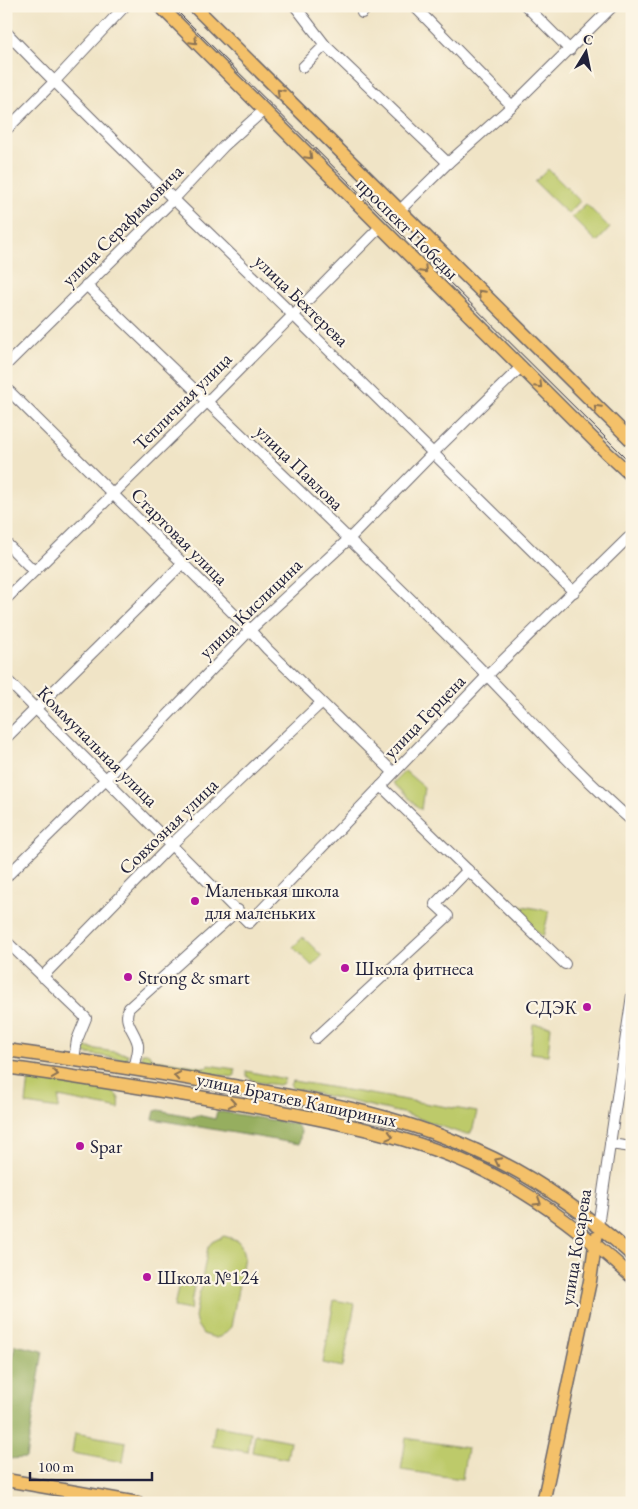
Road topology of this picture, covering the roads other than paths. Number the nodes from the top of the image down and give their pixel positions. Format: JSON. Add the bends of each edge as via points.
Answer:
{"nodes":[{"id":1,"x":125,"y":6,"type":"edge"},
{"id":2,"x":160,"y":6,"type":"edge"},
{"id":3,"x":194,"y":6,"type":"edge"},
{"id":4,"x":295,"y":6,"type":"edge"},
{"id":5,"x":414,"y":6,"type":"edge"},
{"id":6,"x":526,"y":6,"type":"edge"},
{"id":7,"x":613,"y":6,"type":"edge"},
{"id":8,"x":6,"y":32,"type":"edge"},
{"id":9,"x":325,"y":45,"type":"junction"},
{"id":10,"x":570,"y":50,"type":"junction"},
{"id":11,"x":303,"y":68,"type":"dead end"},
{"id":12,"x":54,"y":82,"type":"junction"},
{"id":13,"x":512,"y":106,"type":"junction"},
{"id":14,"x":264,"y":110,"type":"junction"},
{"id":15,"x":6,"y":130,"type":"edge"},
{"id":16,"x":448,"y":163,"type":"junction"},
{"id":17,"x":173,"y":200,"type":"junction"},
{"id":18,"x":399,"y":211,"type":"junction"},
{"id":19,"x":380,"y":227,"type":"junction"},
{"id":20,"x":86,"y":285,"type":"junction"},
{"id":21,"x":293,"y":315,"type":"junction"},
{"id":22,"x":6,"y":365,"type":"edge"},
{"id":23,"x":521,"y":367,"type":"junction"},
{"id":24,"x":6,"y":388,"type":"edge"},
{"id":25,"x":207,"y":402,"type":"junction"},
{"id":26,"x":632,"y":441,"type":"edge"},
{"id":27,"x":433,"y":453,"type":"junction"},
{"id":28,"x":632,"y":476,"type":"edge"},
{"id":29,"x":113,"y":494,"type":"junction"},
{"id":30,"x":350,"y":538,"type":"junction"},
{"id":31,"x":628,"y":538,"type":"dead end"},
{"id":32,"x":6,"y":543,"type":"edge"},
{"id":33,"x":182,"y":564,"type":"junction"},
{"id":34,"x":34,"y":571,"type":"junction"},
{"id":35,"x":574,"y":592,"type":"junction"},
{"id":36,"x":6,"y":599,"type":"edge"},
{"id":37,"x":250,"y":630,"type":"junction"},
{"id":38,"x":488,"y":675,"type":"junction"},
{"id":39,"x":6,"y":679,"type":"edge"},
{"id":40,"x":321,"y":703,"type":"junction"},
{"id":41,"x":36,"y":708,"type":"junction"},
{"id":42,"x":6,"y":738,"type":"edge"},
{"id":43,"x":393,"y":772,"type":"junction"},
{"id":44,"x":107,"y":778,"type":"junction"},
{"id":45,"x":380,"y":786,"type":"junction"},
{"id":46,"x":632,"y":820,"type":"edge"},
{"id":47,"x":172,"y":844,"type":"junction"},
{"id":48,"x":468,"y":870,"type":"junction"},
{"id":49,"x":6,"y":877,"type":"edge"},
{"id":50,"x":238,"y":910,"type":"junction"},
{"id":51,"x":250,"y":923,"type":"joint"},
{"id":52,"x":6,"y":941,"type":"edge"},
{"id":53,"x":565,"y":964,"type":"dead end"},
{"id":54,"x":42,"y":977,"type":"junction"},
{"id":55,"x":632,"y":995,"type":"edge"},
{"id":56,"x":316,"y":1038,"type":"dead end"},
{"id":57,"x":6,"y":1050,"type":"edge"},
{"id":58,"x":74,"y":1060,"type":"junction"},
{"id":59,"x":6,"y":1066,"type":"edge"},
{"id":60,"x":134,"y":1069,"type":"junction"},
{"id":61,"x":610,"y":1144,"type":"junction"},
{"id":62,"x":632,"y":1147,"type":"edge"},
{"id":63,"x":598,"y":1226,"type":"junction"},
{"id":64,"x":596,"y":1245,"type":"junction"},
{"id":65,"x":632,"y":1255,"type":"edge"},
{"id":66,"x":632,"y":1277,"type":"edge"},
{"id":67,"x":6,"y":1480,"type":"edge"},
{"id":68,"x":138,"y":1503,"type":"edge"},
{"id":69,"x":543,"y":1503,"type":"edge"}],
"edges":[{"from":1,"to":12,"type":"street"},
{"from":2,"to":14,"type":"main road","name":"проспект Победы","one_way":true},
{"from":18,"to":3,"type":"main road","name":"проспект Победы","one_way":true},
{"from":4,"to":9,"type":"street"},
{"from":5,"to":13,"type":"street"},
{"from":6,"to":10,"type":"street"},
{"from":7,"to":10,"type":"street"},
{"from":8,"to":12,"type":"street","name":"улица Бехтерева"},
{"from":9,"to":11,"type":"street"},
{"from":9,"to":16,"type":"street"},
{"from":10,"to":13,"type":"street"},
{"from":12,"to":15,"type":"street"},
{"from":12,"to":17,"type":"street","name":"улица Бехтерева"},
{"from":13,"to":16,"type":"street"},
{"from":14,"to":17,"type":"street","name":"улица Серафимовича","via":[[224,146]]},
{"from":14,"to":19,"type":"main road","name":"проспект Победы","one_way":true},
{"from":16,"to":18,"type":"street"},
{"from":17,"to":20,"type":"street","name":"улица Серафимовича"},
{"from":17,"to":21,"type":"street","name":"улица Бехтерева"},
{"from":26,"to":18,"type":"main road","name":"проспект Победы","one_way":true},
{"from":19,"to":21,"type":"street","name":"Тепличная улица"},
{"from":19,"to":23,"type":"main road","name":"проспект Победы","one_way":true},
{"from":20,"to":22,"type":"street","name":"улица Серафимовича"},
{"from":20,"to":25,"type":"street","name":"улица Павлова"},
{"from":21,"to":25,"type":"street","name":"Тепличная улица"},
{"from":21,"to":27,"type":"street","name":"улица Бехтерева"},
{"from":23,"to":27,"type":"street","name":"улица Кислицина"},
{"from":23,"to":28,"type":"main road","name":"проспект Победы","one_way":true},
{"from":24,"to":29,"type":"street","name":"Стартовая улица"},
{"from":25,"to":29,"type":"street","name":"Тепличная улица"},
{"from":25,"to":30,"type":"street","name":"улица Павлова"},
{"from":27,"to":30,"type":"street","name":"улица Кислицина"},
{"from":27,"to":35,"type":"street","name":"улица Бехтерева"},
{"from":29,"to":33,"type":"street","name":"Стартовая улица"},
{"from":29,"to":34,"type":"street","name":"Тепличная улица"},
{"from":30,"to":37,"type":"street","name":"улица Кислицина"},
{"from":30,"to":38,"type":"street","name":"улица Павлова"},
{"from":31,"to":35,"type":"street","name":"улица Герцена"},
{"from":32,"to":34,"type":"street"},
{"from":33,"to":37,"type":"street","name":"Стартовая улица"},
{"from":33,"to":41,"type":"street"},
{"from":34,"to":36,"type":"street","name":"Тепличная улица"},
{"from":35,"to":38,"type":"street","name":"улица Герцена"},
{"from":37,"to":40,"type":"street","name":"Стартовая улица"},
{"from":37,"to":44,"type":"street","name":"улица Кислицина"},
{"from":38,"to":43,"type":"street","name":"улица Герцена"},
{"from":38,"to":46,"type":"street","name":"улица Павлова","via":[[537,728]]},
{"from":39,"to":41,"type":"street","name":"Коммунальная улица"},
{"from":40,"to":43,"type":"street","name":"Стартовая улица"},
{"from":40,"to":47,"type":"street","name":"Совхозная улица"},
{"from":41,"to":42,"type":"street"},
{"from":41,"to":44,"type":"street","name":"Коммунальная улица"},
{"from":43,"to":45,"type":"street","name":"улица Герцена"},
{"from":44,"to":47,"type":"street","name":"Коммунальная улица"},
{"from":44,"to":49,"type":"street","name":"улица Кислицина"},
{"from":45,"to":48,"type":"street"},
{"from":45,"to":51,"type":"street","name":"улица Герцена"},
{"from":47,"to":50,"type":"street","name":"Коммунальная улица"},
{"from":47,"to":54,"type":"street","name":"Совхозная улица"},
{"from":48,"to":53,"type":"street"},
{"from":48,"to":56,"type":"street","via":[[435,904],[448,916]]},
{"from":50,"to":51,"type":"street","name":"Коммунальная улица"},
{"from":50,"to":60,"type":"street","via":[[126,1013],[138,1045]]},
{"from":52,"to":54,"type":"street"},
{"from":54,"to":58,"type":"street","via":[[86,1018],[76,1040]]},
{"from":55,"to":61,"type":"street","name":"улица Косарева"},
{"from":57,"to":58,"type":"main road","name":"улица Братьев Кашириных"},
{"from":58,"to":60,"type":"main road","name":"улица Братьев Кашириных"},
{"from":59,"to":64,"type":"main road","name":"улица Братьев Кашириных","one_way":true,"via":[[309,1116],[397,1138],[497,1177],[561,1217]]},
{"from":63,"to":60,"type":"main road","name":"улица Братьев Кашириных","one_way":true,"via":[[519,1172],[440,1135],[312,1100]]},
{"from":61,"to":62,"type":"street"},
{"from":61,"to":63,"type":"street","name":"улица Косарева"},
{"from":63,"to":64,"type":"main road","name":"улица Косарева"},
{"from":63,"to":65,"type":"main road","name":"улица Братьев Кашириных"},
{"from":64,"to":66,"type":"main road","name":"улица Братьев Кашириных"},
{"from":64,"to":69,"type":"main road","name":"улица Косарева"},
{"from":67,"to":68,"type":"main road"}]}
